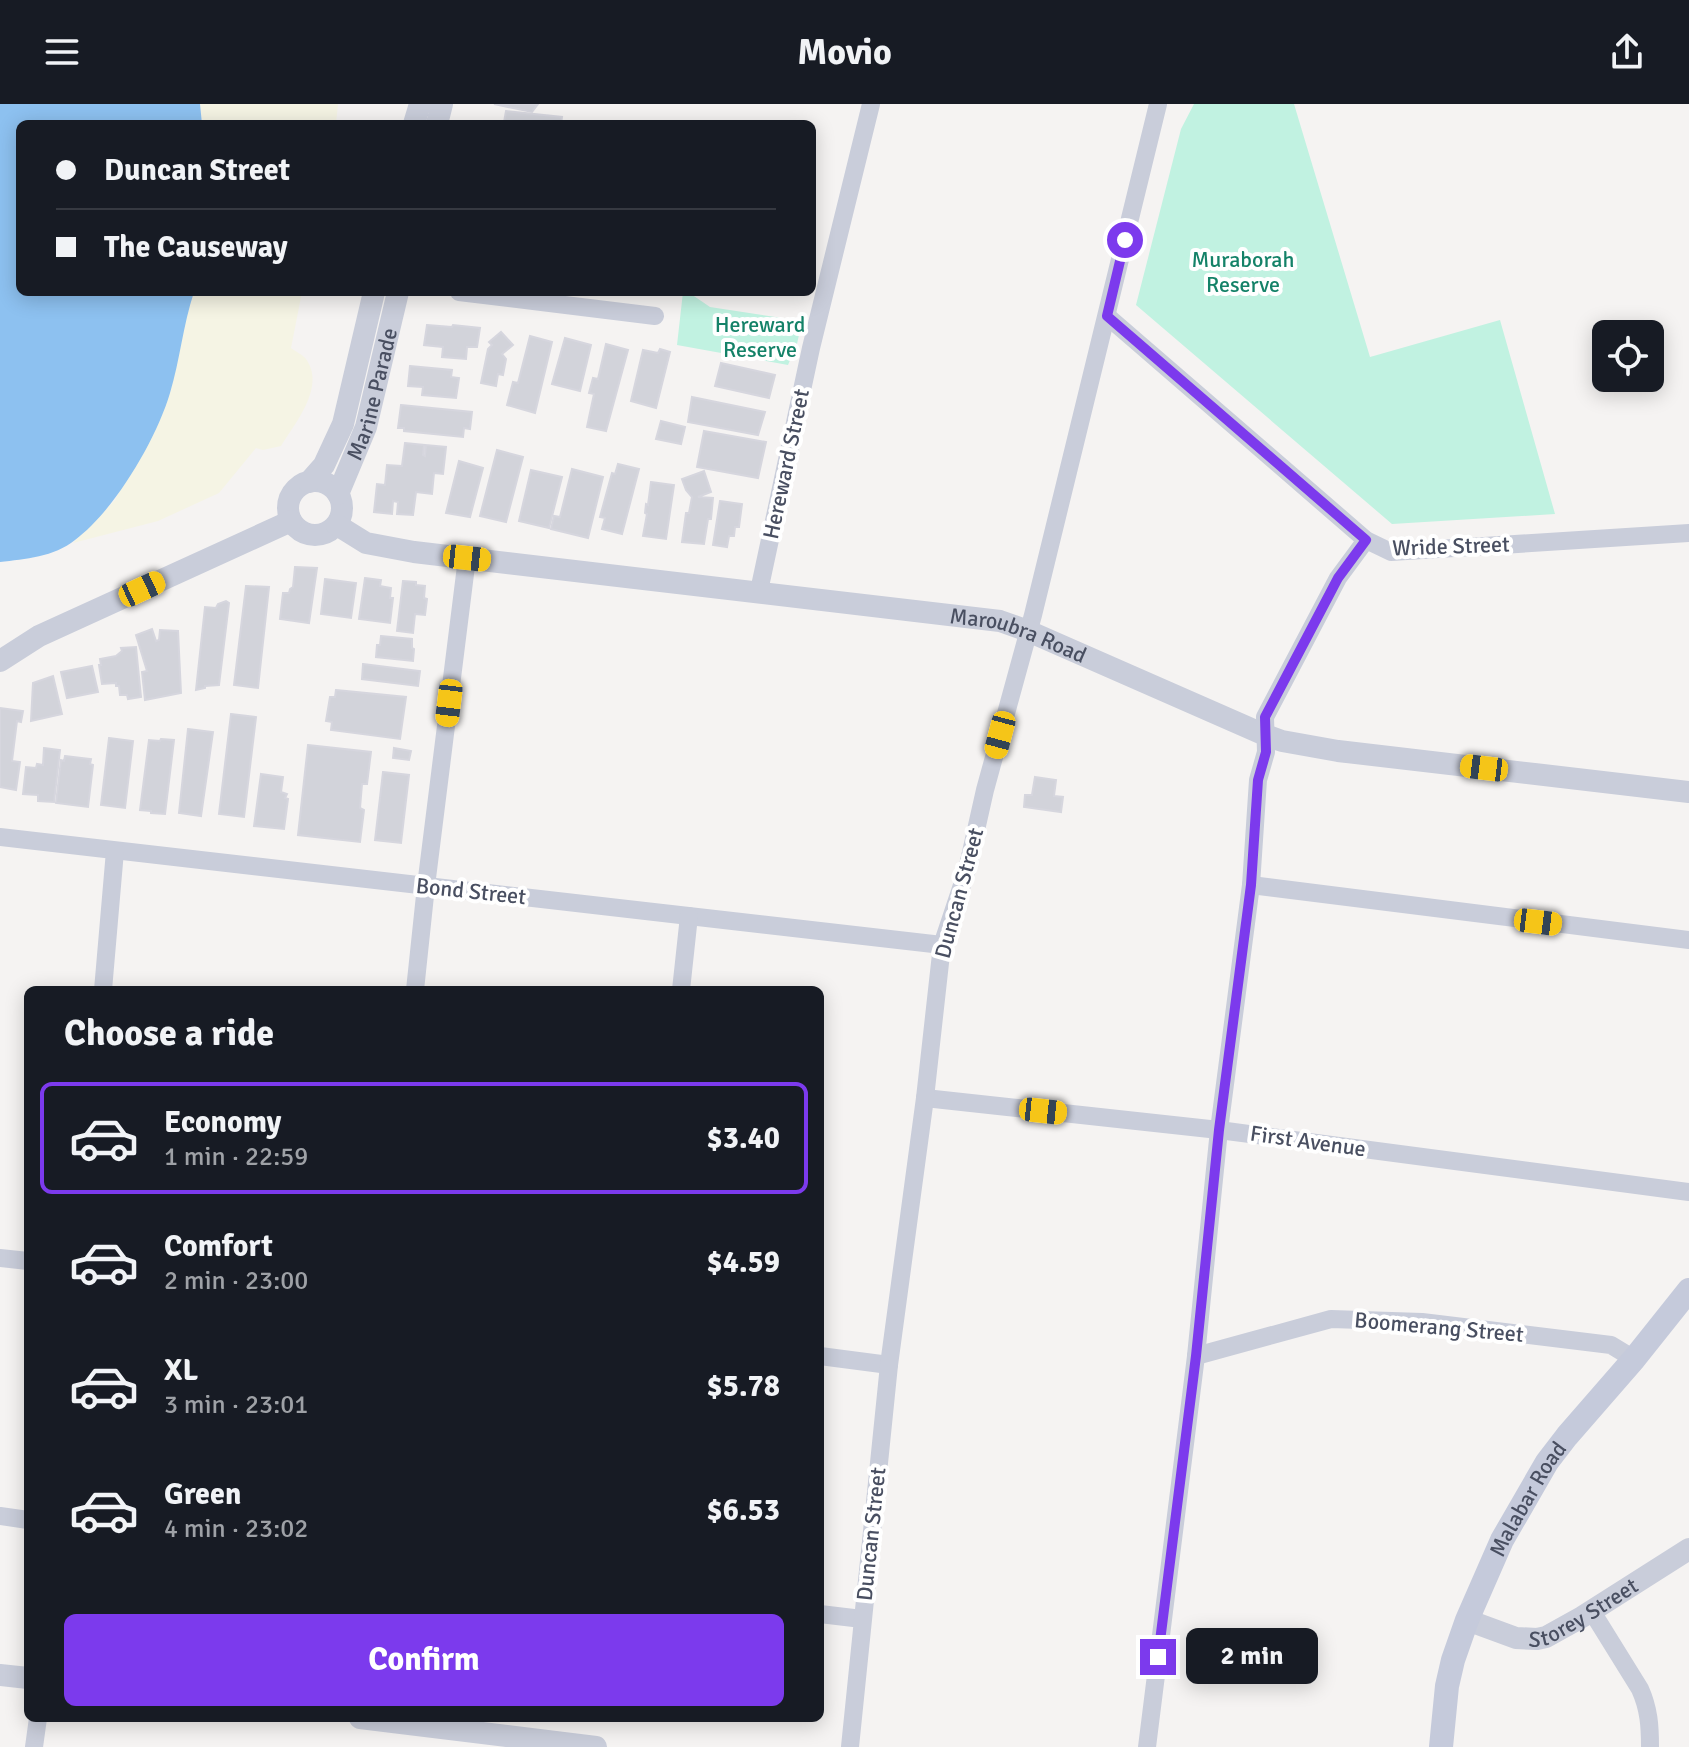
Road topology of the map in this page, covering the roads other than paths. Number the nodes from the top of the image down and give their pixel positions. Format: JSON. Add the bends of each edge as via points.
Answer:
{"nodes":[{"id":1,"x":871,"y":104,"type":"edge"},
{"id":2,"x":1158,"y":104,"type":"edge"},
{"id":3,"x":373,"y":296,"type":"edge"},
{"id":4,"x":397,"y":296,"type":"edge"},
{"id":5,"x":492,"y":296,"type":"edge"},
{"id":6,"x":655,"y":316,"type":"dead end"},
{"id":7,"x":1107,"y":316,"type":"junction"},
{"id":8,"x":309,"y":482,"type":"junction"},
{"id":9,"x":338,"y":494,"type":"junction"},
{"id":10,"x":291,"y":521,"type":"junction"},
{"id":11,"x":337,"y":525,"type":"junction"},
{"id":12,"x":1689,"y":533,"type":"edge"},
{"id":13,"x":1366,"y":540,"type":"junction"},
{"id":14,"x":467,"y":558,"type":"junction"},
{"id":15,"x":759,"y":591,"type":"junction"},
{"id":16,"x":1028,"y":631,"type":"junction"},
{"id":17,"x":0,"y":661,"type":"edge"},
{"id":18,"x":1265,"y":735,"type":"junction"},
{"id":19,"x":1689,"y":792,"type":"edge"},
{"id":20,"x":0,"y":837,"type":"edge"},
{"id":21,"x":115,"y":851,"type":"junction"},
{"id":22,"x":1251,"y":885,"type":"junction"},
{"id":23,"x":426,"y":886,"type":"junction"},
{"id":24,"x":689,"y":916,"type":"junction"},
{"id":25,"x":1689,"y":940,"type":"edge"},
{"id":26,"x":942,"y":945,"type":"junction"},
{"id":27,"x":103,"y":986,"type":"edge"},
{"id":28,"x":415,"y":986,"type":"edge"},
{"id":29,"x":681,"y":986,"type":"edge"},
{"id":30,"x":925,"y":1098,"type":"junction"},
{"id":31,"x":1219,"y":1130,"type":"junction"},
{"id":32,"x":1689,"y":1192,"type":"edge"},
{"id":33,"x":0,"y":1258,"type":"edge"},
{"id":34,"x":24,"y":1261,"type":"edge"},
{"id":35,"x":1689,"y":1290,"type":"edge"},
{"id":36,"x":1196,"y":1356,"type":"junction"},
{"id":37,"x":824,"y":1357,"type":"edge"},
{"id":38,"x":1634,"y":1359,"type":"junction"},
{"id":39,"x":889,"y":1365,"type":"junction"},
{"id":40,"x":0,"y":1516,"type":"edge"},
{"id":41,"x":24,"y":1519,"type":"edge"},
{"id":42,"x":1689,"y":1549,"type":"edge"},
{"id":43,"x":1591,"y":1610,"type":"junction"},
{"id":44,"x":824,"y":1614,"type":"edge"},
{"id":45,"x":862,"y":1619,"type":"junction"},
{"id":46,"x":1467,"y":1620,"type":"junction"},
{"id":47,"x":0,"y":1675,"type":"edge"},
{"id":48,"x":24,"y":1678,"type":"edge"},
{"id":49,"x":37,"y":1722,"type":"edge"},
{"id":50,"x":389,"y":1722,"type":"edge"},
{"id":51,"x":558,"y":1745,"type":"edge"},
{"id":52,"x":34,"y":1747,"type":"edge"},
{"id":53,"x":596,"y":1747,"type":"edge"},
{"id":54,"x":850,"y":1747,"type":"edge"},
{"id":55,"x":1147,"y":1747,"type":"edge"},
{"id":56,"x":1441,"y":1747,"type":"edge"},
{"id":57,"x":1650,"y":1747,"type":"edge"}],
"edges":[{"from":1,"to":15,"type":"street","name":"Hereward Street"},
{"from":2,"to":7,"type":"street","name":"Duncan Street"},
{"from":3,"to":8,"type":"street","name":"Marine Parade","via":[[343,424],[324,465]]},
{"from":4,"to":9,"type":"street","name":"Marine Parade","via":[[366,427]]},
{"from":5,"to":6,"type":"street"},
{"from":7,"to":13,"type":"street","name":"Wride Street"},
{"from":7,"to":16,"type":"street","name":"Duncan Street"},
{"from":8,"to":9,"type":"street","via":[[326,483]]},
{"from":8,"to":10,"type":"street","via":[[290,497]]},
{"from":9,"to":11,"type":"street","via":[[342,510]]},
{"from":10,"to":11,"type":"street","via":[[313,535]]},
{"from":10,"to":17,"type":"street","via":[[39,636]]},
{"from":11,"to":14,"type":"street","name":"Maroubra Road","via":[[366,543]]},
{"from":12,"to":13,"type":"street","name":"Wride Street","via":[[1391,552]]},
{"from":13,"to":18,"type":"street","via":[[1338,578],[1265,717]]},
{"from":14,"to":15,"type":"street","name":"Maroubra Road"},
{"from":14,"to":23,"type":"street"},
{"from":15,"to":16,"type":"street","name":"Maroubra Road","via":[[1000,621]]},
{"from":16,"to":18,"type":"street","name":"Maroubra Road"},
{"from":16,"to":26,"type":"street","name":"Duncan Street","via":[[967,870]]},
{"from":18,"to":19,"type":"street","name":"Maroubra Road","via":[[1338,751]]},
{"from":18,"to":22,"type":"street"},
{"from":20,"to":21,"type":"street","name":"Bond Street"},
{"from":21,"to":23,"type":"street","name":"Bond Street"},
{"from":21,"to":27,"type":"street"},
{"from":22,"to":25,"type":"street"},
{"from":22,"to":31,"type":"street"},
{"from":23,"to":24,"type":"street","name":"Bond Street"},
{"from":23,"to":28,"type":"street"},
{"from":24,"to":26,"type":"street","name":"Bond Street"},
{"from":24,"to":29,"type":"street"},
{"from":26,"to":30,"type":"street","name":"Duncan Street"},
{"from":30,"to":31,"type":"street","name":"First Avenue"},
{"from":30,"to":39,"type":"street","name":"Duncan Street"},
{"from":31,"to":32,"type":"street","name":"First Avenue"},
{"from":31,"to":36,"type":"street"},
{"from":33,"to":34,"type":"street"},
{"from":35,"to":38,"type":"main road","name":"Malabar Road"},
{"from":36,"to":38,"type":"street","name":"Boomerang Street","via":[[1331,1319],[1422,1322],[1611,1345]]},
{"from":36,"to":55,"type":"street"},
{"from":37,"to":39,"type":"street"},
{"from":38,"to":46,"type":"main road","name":"Malabar Road","via":[[1547,1462],[1502,1540]]},
{"from":39,"to":45,"type":"street","name":"Duncan Street"},
{"from":40,"to":41,"type":"street"},
{"from":42,"to":43,"type":"street","name":"Storey Street"},
{"from":43,"to":46,"type":"street","name":"Storey Street","via":[[1537,1639],[1504,1635]]},
{"from":43,"to":57,"type":"street","via":[[1640,1689],[1650,1721]]},
{"from":44,"to":45,"type":"street"},
{"from":45,"to":54,"type":"street","name":"Duncan Street"},
{"from":46,"to":56,"type":"main road","name":"Malabar Road","via":[[1447,1686]]},
{"from":47,"to":48,"type":"street"},
{"from":49,"to":52,"type":"street"},
{"from":50,"to":51,"type":"street"},
{"from":51,"to":53,"type":"street"}]}
